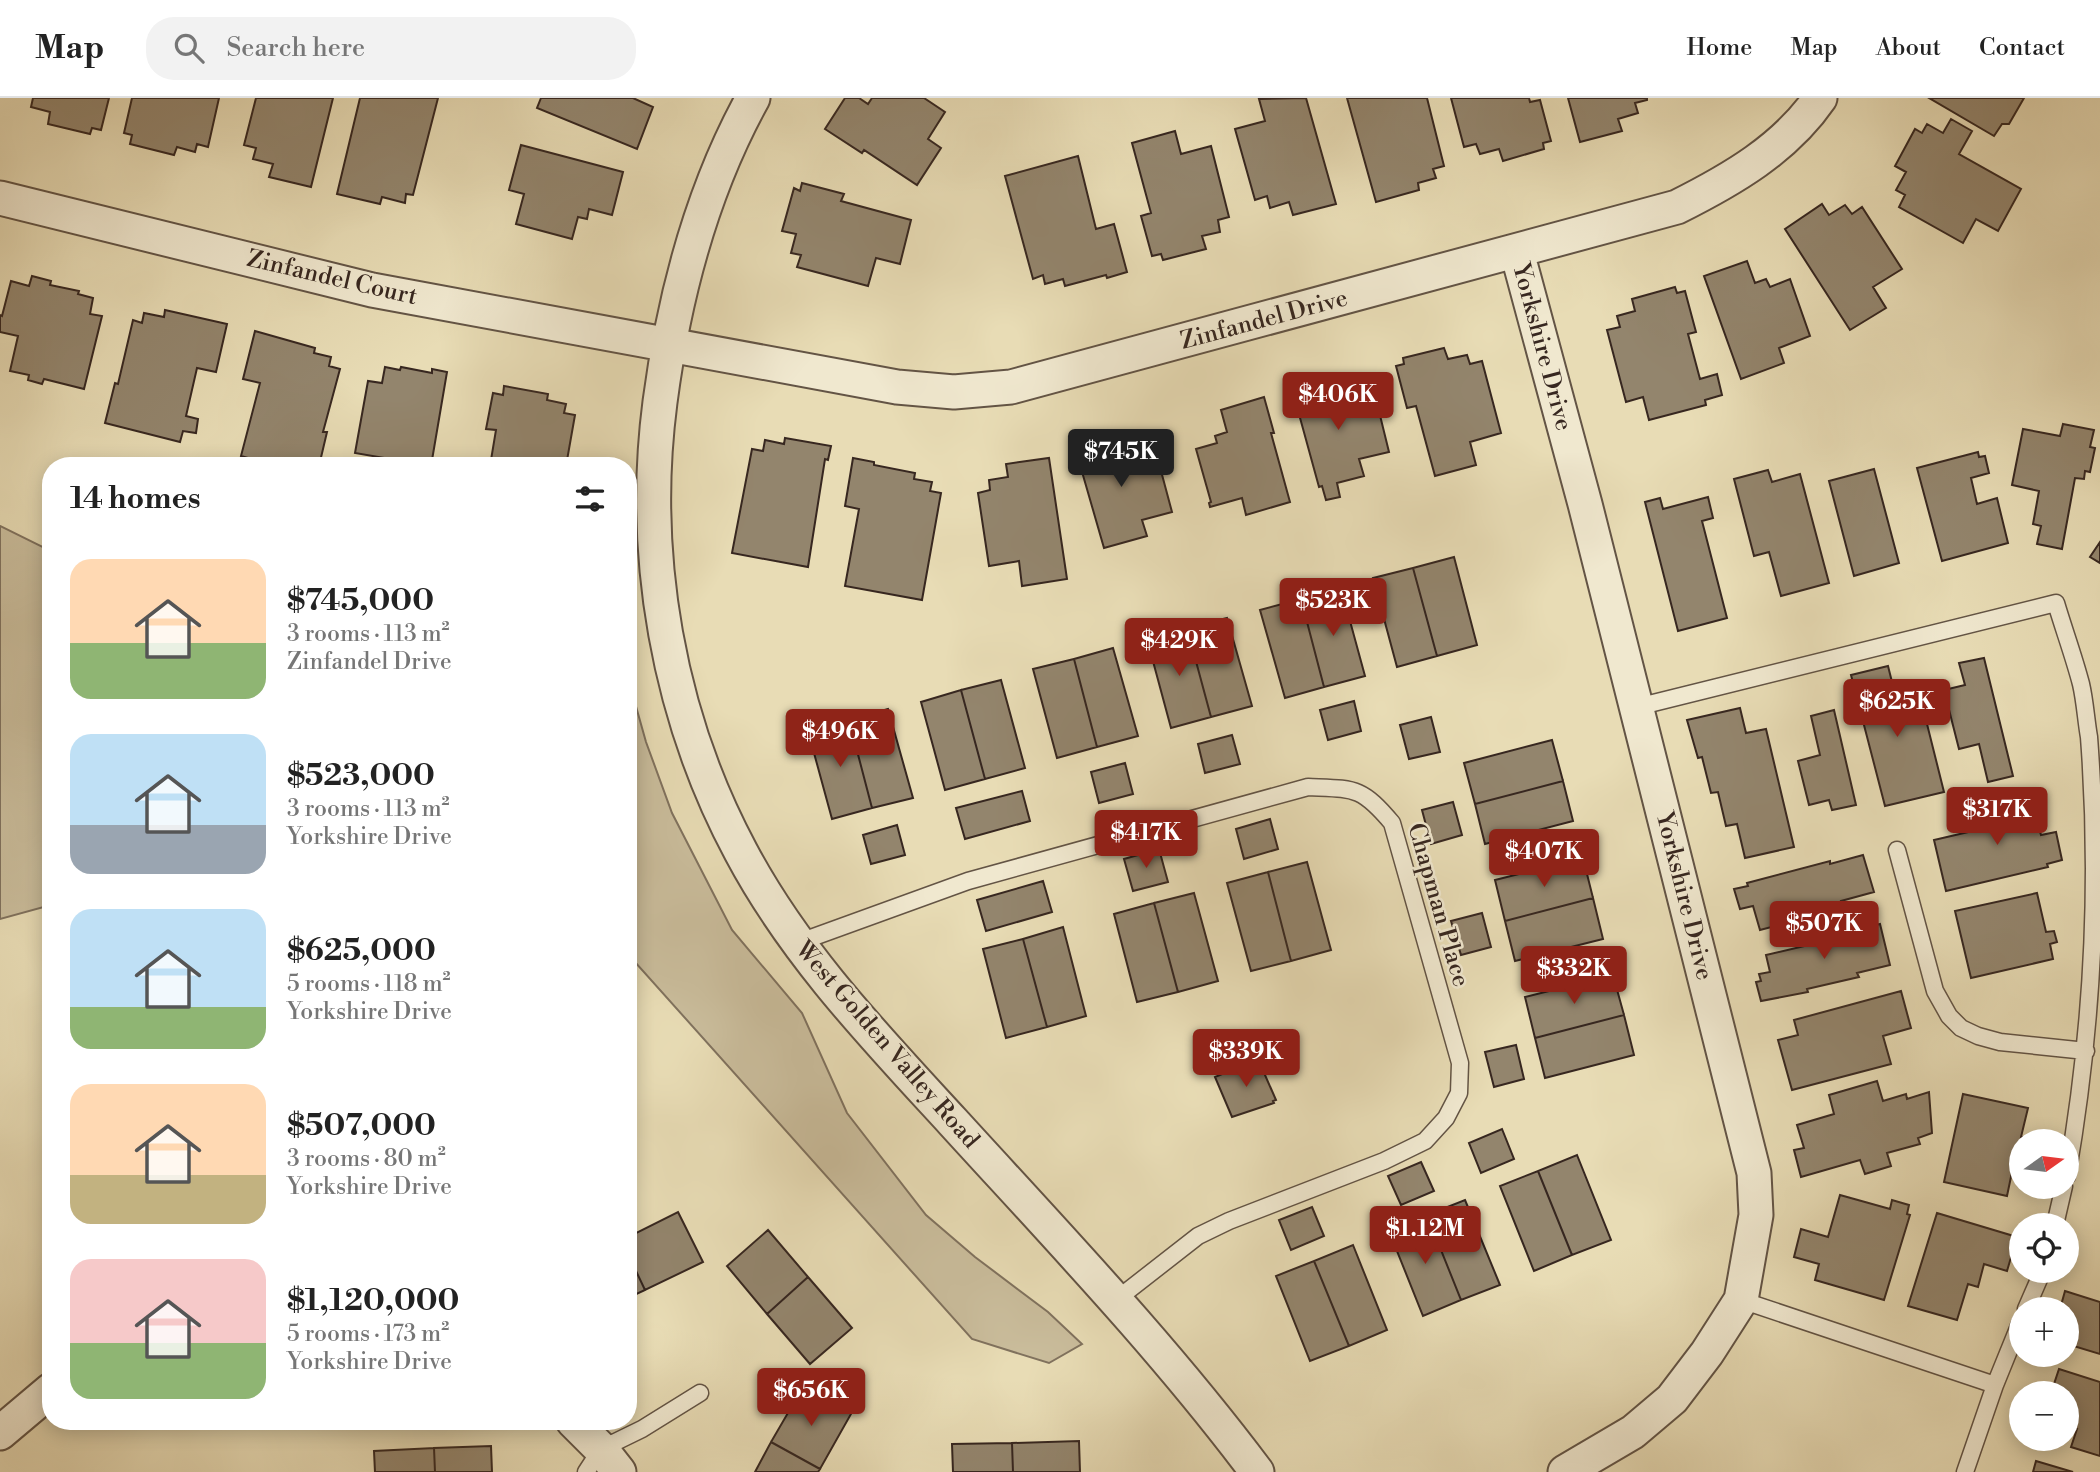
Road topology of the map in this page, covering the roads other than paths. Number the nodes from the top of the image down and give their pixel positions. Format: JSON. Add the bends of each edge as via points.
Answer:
{"nodes":[{"id":1,"x":753,"y":98,"type":"edge"},
{"id":2,"x":1820,"y":98,"type":"edge"},
{"id":3,"x":0,"y":198,"type":"edge"},
{"id":4,"x":1517,"y":252,"type":"junction"},
{"id":5,"x":667,"y":345,"type":"junction"},
{"id":6,"x":1637,"y":707,"type":"junction"},
{"id":7,"x":1897,"y":850,"type":"dead end"},
{"id":8,"x":797,"y":943,"type":"junction"},
{"id":9,"x":2086,"y":1051,"type":"junction"},
{"id":10,"x":2074,"y":1129,"type":"edge"},
{"id":11,"x":1116,"y":1300,"type":"junction"},
{"id":12,"x":1741,"y":1300,"type":"junction"},
{"id":13,"x":2009,"y":1349,"type":"edge"},
{"id":14,"x":1994,"y":1385,"type":"junction"},
{"id":15,"x":700,"y":1393,"type":"dead end"},
{"id":16,"x":42,"y":1398,"type":"edge"},
{"id":17,"x":579,"y":1430,"type":"edge"},
{"id":18,"x":0,"y":1433,"type":"edge"},
{"id":19,"x":602,"y":1464,"type":"edge"},
{"id":20,"x":1257,"y":1472,"type":"edge"},
{"id":21,"x":1565,"y":1472,"type":"edge"},
{"id":22,"x":1965,"y":1472,"type":"edge"}],
"edges":[{"from":1,"to":5,"type":"street","name":"West Golden Valley Road","via":[[715,178],[686,263]]},
{"from":2,"to":4,"type":"street","name":"Zinfandel Drive","via":[[1775,147],[1729,181],[1677,207]]},
{"from":3,"to":5,"type":"street","name":"Zinfandel Court","via":[[372,290]]},
{"from":4,"to":5,"type":"street","name":"Zinfandel Drive","via":[[1012,387],[954,392],[897,387]]},
{"from":4,"to":6,"type":"street","name":"Yorkshire Drive"},
{"from":5,"to":8,"type":"street","name":"West Golden Valley Road","via":[[655,440],[653,525],[672,664],[707,778],[741,853]]},
{"from":6,"to":9,"type":"lane","via":[[2056,603],[2081,685],[2099,845],[2098,917]]},
{"from":6,"to":12,"type":"street","name":"Yorkshire Drive","via":[[1754,1173],[1756,1215]]},
{"from":7,"to":9,"type":"lane","via":[[1936,991],[1949,1016],[1961,1028],[2000,1042]]},
{"from":8,"to":11,"type":"street","name":"West Golden Valley Road","via":[[847,1006]]},
{"from":8,"to":11,"type":"lane","name":"Chapman Place","via":[[968,881],[1308,787],[1352,789],[1374,802],[1392,823],[1460,1063],[1459,1093],[1446,1118],[1425,1142],[1198,1236]]},
{"from":9,"to":10,"type":"lane"},
{"from":11,"to":20,"type":"street","name":"West Golden Valley Road"},
{"from":12,"to":14,"type":"lane"},
{"from":12,"to":21,"type":"street","name":"Yorkshire Drive","via":[[1672,1399],[1633,1432]]},
{"from":13,"to":14,"type":"lane"},
{"from":14,"to":22,"type":"lane"},
{"from":15,"to":19,"type":"lane","via":[[642,1429]]},
{"from":16,"to":18,"type":"street"},
{"from":17,"to":19,"type":"street"}]}
